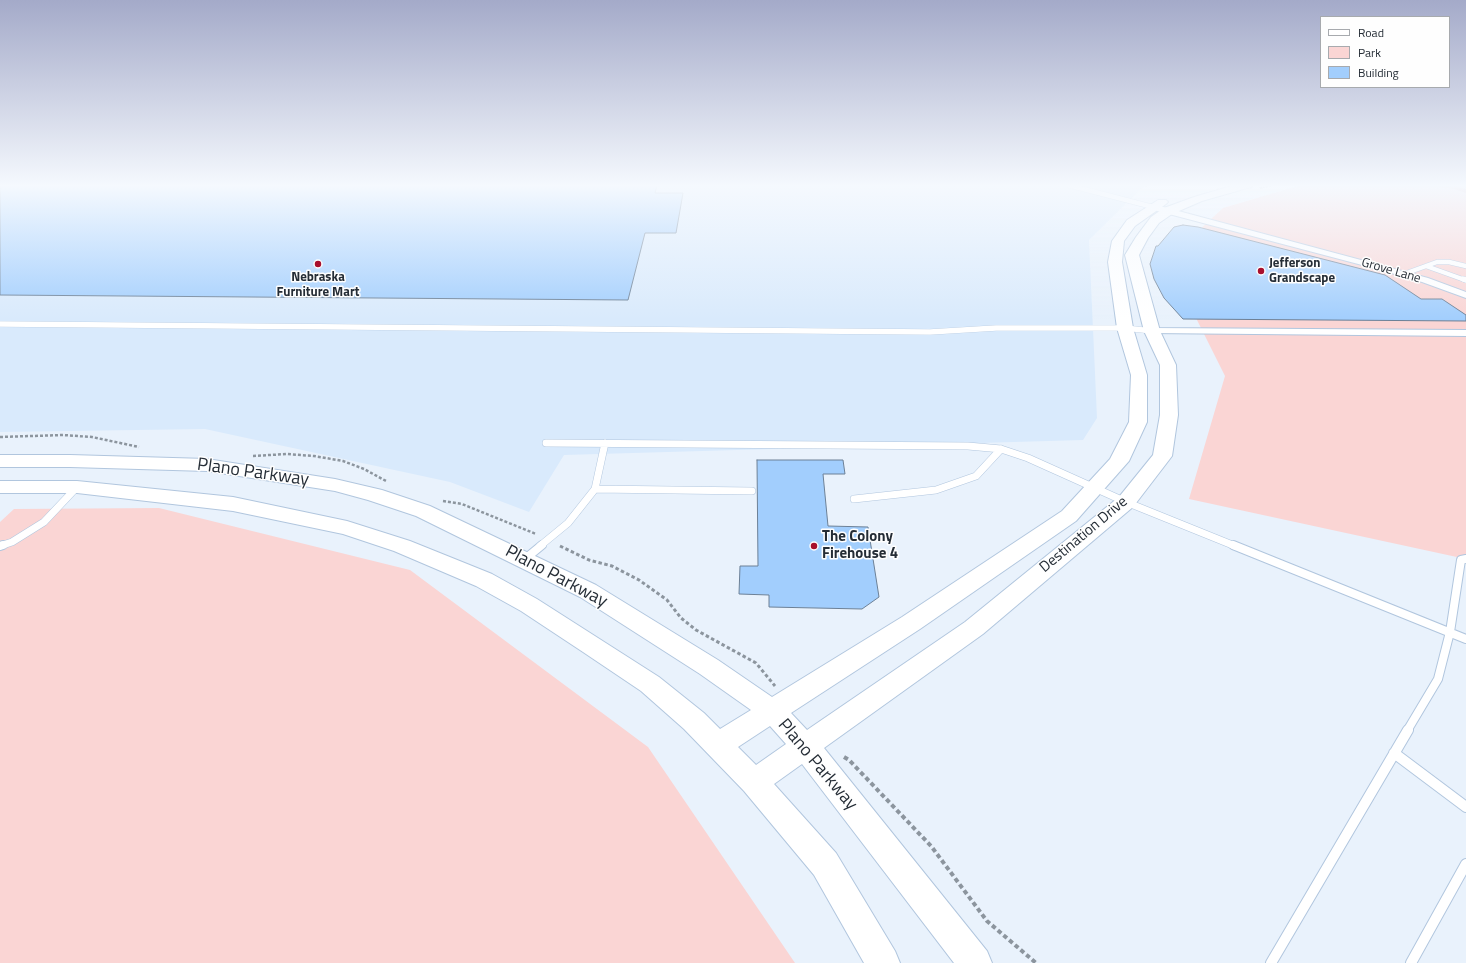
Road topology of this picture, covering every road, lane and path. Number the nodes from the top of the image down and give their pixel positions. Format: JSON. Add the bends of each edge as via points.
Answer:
{"nodes":[{"id":1,"x":1126,"y":230,"type":"edge"},
{"id":2,"x":1147,"y":230,"type":"edge"},
{"id":3,"x":1251,"y":230,"type":"edge"},
{"id":4,"x":1426,"y":266,"type":"junction"},
{"id":5,"x":1466,"y":266,"type":"edge"},
{"id":6,"x":1404,"y":274,"type":"junction"},
{"id":7,"x":1466,"y":280,"type":"edge"},
{"id":8,"x":1466,"y":296,"type":"edge"},
{"id":9,"x":0,"y":324,"type":"edge"},
{"id":10,"x":1125,"y":328,"type":"junction"},
{"id":11,"x":1152,"y":331,"type":"junction"},
{"id":12,"x":1466,"y":333,"type":"edge"},
{"id":13,"x":546,"y":443,"type":"dead end"},
{"id":14,"x":605,"y":443,"type":"junction"},
{"id":15,"x":1001,"y":449,"type":"junction"},
{"id":16,"x":0,"y":461,"type":"edge"},
{"id":17,"x":0,"y":487,"type":"edge"},
{"id":18,"x":77,"y":487,"type":"junction"},
{"id":19,"x":1095,"y":487,"type":"junction"},
{"id":20,"x":595,"y":489,"type":"junction"},
{"id":21,"x":752,"y":491,"type":"dead end"},
{"id":22,"x":854,"y":499,"type":"dead end"},
{"id":23,"x":1126,"y":502,"type":"junction"},
{"id":24,"x":0,"y":546,"type":"edge"},
{"id":25,"x":1466,"y":559,"type":"edge"},
{"id":26,"x":525,"y":560,"type":"junction"},
{"id":27,"x":1450,"y":632,"type":"junction"},
{"id":28,"x":1466,"y":639,"type":"edge"},
{"id":29,"x":772,"y":711,"type":"junction"},
{"id":30,"x":718,"y":745,"type":"junction"},
{"id":31,"x":805,"y":746,"type":"junction"},
{"id":32,"x":1394,"y":754,"type":"junction"},
{"id":33,"x":754,"y":782,"type":"junction"},
{"id":34,"x":1466,"y":807,"type":"edge"},
{"id":35,"x":1466,"y":864,"type":"edge"},
{"id":36,"x":883,"y":963,"type":"edge"},
{"id":37,"x":975,"y":963,"type":"edge"},
{"id":38,"x":1271,"y":963,"type":"edge"},
{"id":39,"x":1410,"y":963,"type":"edge"}],
"edges":[{"from":1,"to":10,"type":"street","name":"Destination Drive","via":[[1118,241],[1114,262]]},
{"from":2,"to":11,"type":"street","name":"Destination Drive","via":[[1132,255]]},
{"from":3,"to":6,"type":"street","name":"Grove Lane"},
{"from":4,"to":5,"type":"lane","via":[[1437,262]]},
{"from":4,"to":6,"type":"lane"},
{"from":4,"to":7,"type":"lane"},
{"from":6,"to":8,"type":"street","name":"Grove Lane"},
{"from":9,"to":10,"type":"lane","via":[[922,332],[996,328]]},
{"from":10,"to":11,"type":"lane"},
{"from":10,"to":19,"type":"street","name":"Destination Drive","via":[[1139,375],[1138,422],[1119,461]]},
{"from":11,"to":12,"type":"street"},
{"from":11,"to":23,"type":"street","name":"Destination Drive","via":[[1168,364],[1169,415],[1162,456]]},
{"from":13,"to":14,"type":"lane"},
{"from":14,"to":15,"type":"lane","via":[[968,446]]},
{"from":14,"to":20,"type":"lane"},
{"from":15,"to":19,"type":"lane"},
{"from":15,"to":22,"type":"lane","via":[[976,476],[936,490]]},
{"from":16,"to":26,"type":"street","name":"Plano Parkway","via":[[207,465],[335,486],[375,495],[423,511]]},
{"from":17,"to":18,"type":"street"},
{"from":18,"to":24,"type":"lane","via":[[44,522],[12,542]]},
{"from":18,"to":30,"type":"street","via":[[233,504],[347,528],[402,546],[484,580],[534,608],[650,684]]},
{"from":19,"to":23,"type":"lane"},
{"from":19,"to":29,"type":"street","name":"Destination Drive","via":[[1069,516],[911,623]]},
{"from":20,"to":21,"type":"lane"},
{"from":20,"to":26,"type":"lane","via":[[568,523]]},
{"from":23,"to":27,"type":"lane"},
{"from":23,"to":31,"type":"street","name":"Destination Drive","via":[[974,628]]},
{"from":25,"to":27,"type":"lane","via":[[1461,560]]},
{"from":26,"to":29,"type":"street","name":"Plano Parkway","via":[[588,590],[709,667]]},
{"from":27,"to":28,"type":"lane"},
{"from":27,"to":32,"type":"lane","via":[[1438,679]]},
{"from":29,"to":30,"type":"street","name":"Destination Drive"},
{"from":29,"to":31,"type":"street","name":"Plano Parkway"},
{"from":30,"to":33,"type":"street"},
{"from":31,"to":33,"type":"street","name":"Destination Drive"},
{"from":31,"to":37,"type":"street","name":"Plano Parkway"},
{"from":32,"to":34,"type":"lane"},
{"from":32,"to":38,"type":"lane"},
{"from":33,"to":36,"type":"street","via":[[826,864]]},
{"from":35,"to":39,"type":"lane"}]}
